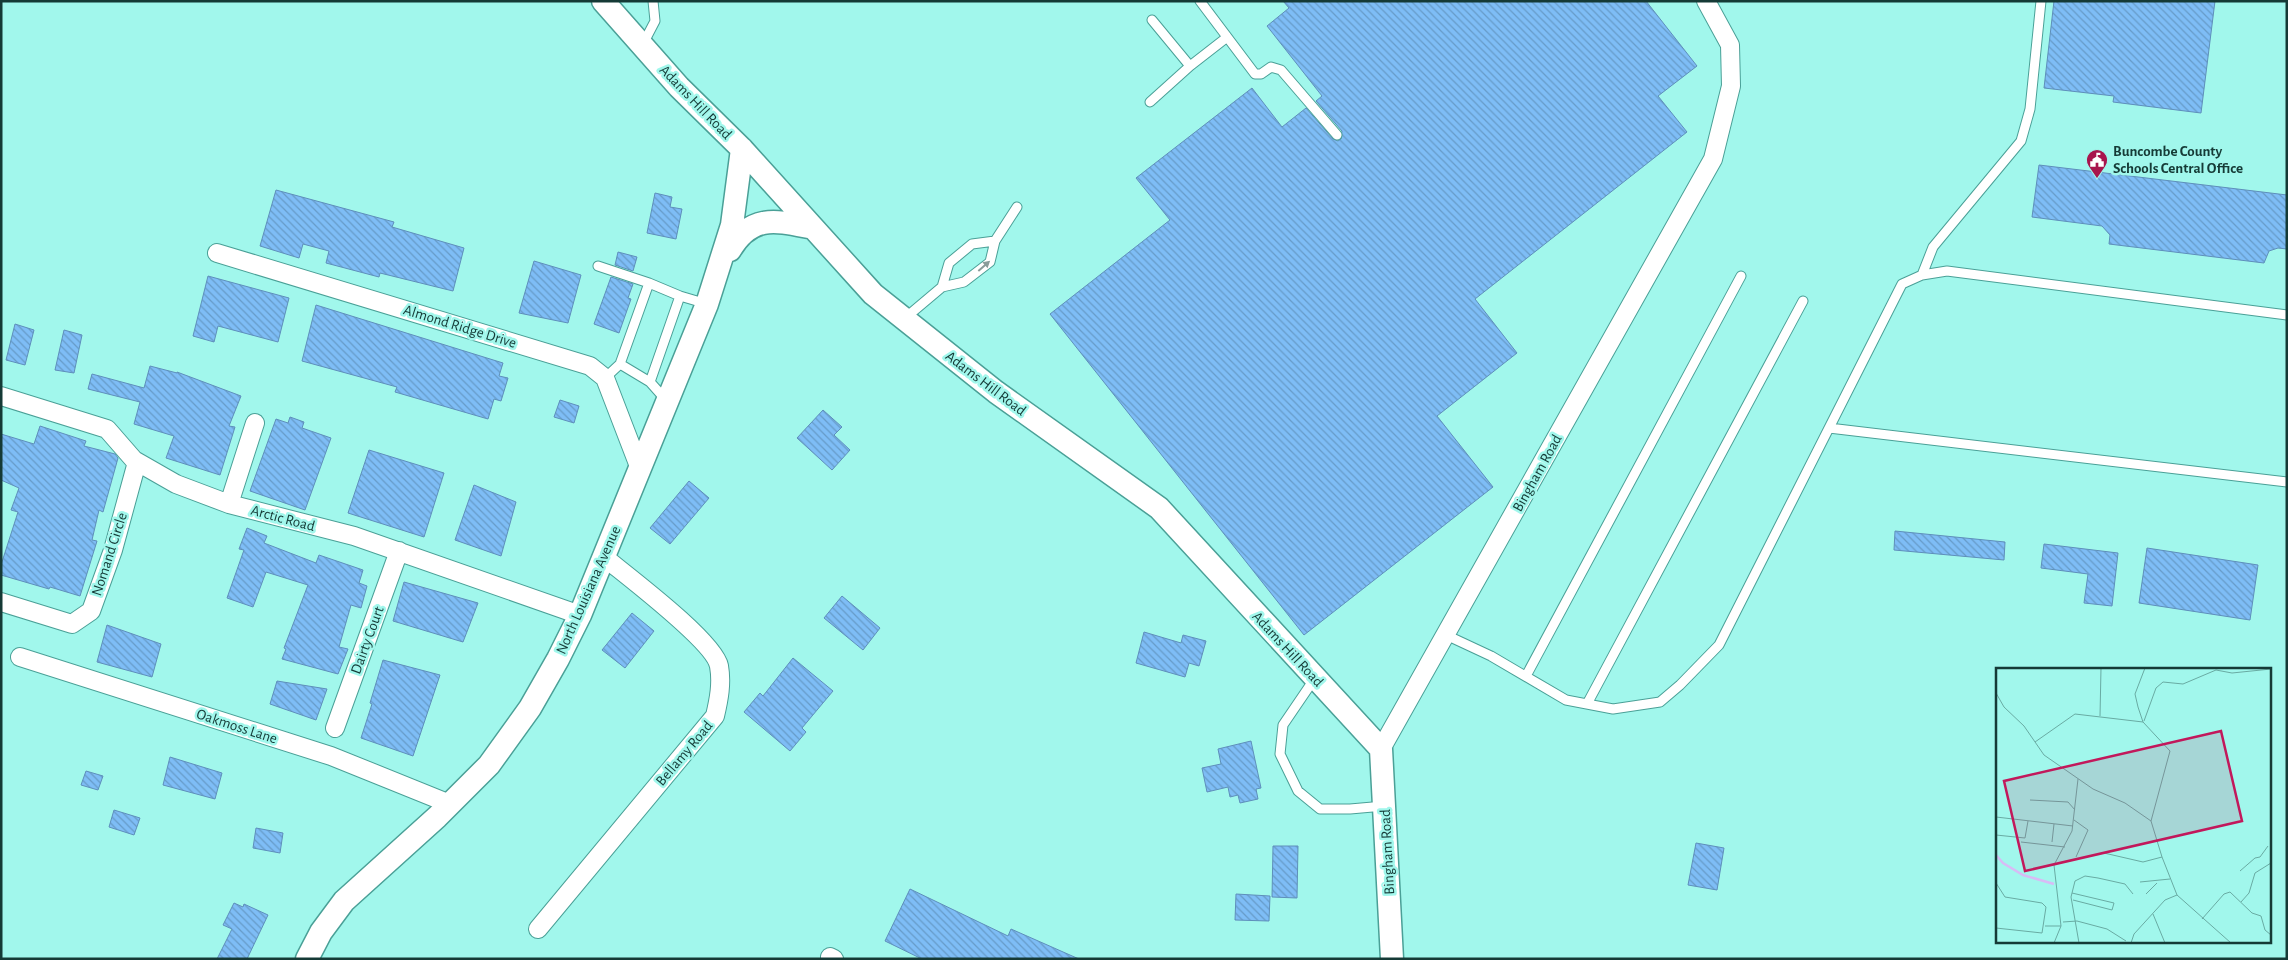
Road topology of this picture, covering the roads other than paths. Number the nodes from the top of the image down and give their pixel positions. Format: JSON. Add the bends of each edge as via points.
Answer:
{"nodes":[{"id":1,"x":603,"y":1,"type":"edge"},
{"id":2,"x":653,"y":1,"type":"edge"},
{"id":3,"x":1200,"y":1,"type":"edge"},
{"id":4,"x":1706,"y":1,"type":"edge"},
{"id":5,"x":2040,"y":1,"type":"edge"},
{"id":6,"x":1152,"y":20,"type":"dead end"},
{"id":7,"x":1226,"y":38,"type":"junction"},
{"id":8,"x":643,"y":45,"type":"junction"},
{"id":9,"x":1190,"y":66,"type":"junction"},
{"id":10,"x":1150,"y":102,"type":"dead end"},
{"id":11,"x":1337,"y":135,"type":"dead end"},
{"id":12,"x":742,"y":149,"type":"junction"},
{"id":13,"x":1017,"y":207,"type":"dead end"},
{"id":14,"x":813,"y":228,"type":"junction"},
{"id":15,"x":995,"y":241,"type":"junction"},
{"id":16,"x":217,"y":253,"type":"dead end"},
{"id":17,"x":598,"y":266,"type":"dead end"},
{"id":18,"x":718,"y":270,"type":"junction"},
{"id":19,"x":1922,"y":275,"type":"junction"},
{"id":20,"x":1741,"y":276,"type":"dead end"},
{"id":21,"x":649,"y":284,"type":"junction"},
{"id":22,"x":942,"y":287,"type":"junction"},
{"id":23,"x":680,"y":296,"type":"junction"},
{"id":24,"x":1803,"y":301,"type":"dead end"},
{"id":25,"x":707,"y":304,"type":"junction"},
{"id":26,"x":2287,"y":315,"type":"edge"},
{"id":27,"x":904,"y":320,"type":"junction"},
{"id":28,"x":620,"y":364,"type":"junction"},
{"id":29,"x":605,"y":378,"type":"junction"},
{"id":30,"x":650,"y":382,"type":"junction"},
{"id":31,"x":1,"y":396,"type":"edge"},
{"id":32,"x":668,"y":402,"type":"junction"},
{"id":33,"x":255,"y":423,"type":"dead end"},
{"id":34,"x":1829,"y":428,"type":"junction"},
{"id":35,"x":137,"y":462,"type":"junction"},
{"id":36,"x":640,"y":469,"type":"junction"},
{"id":37,"x":2287,"y":482,"type":"edge"},
{"id":38,"x":228,"y":504,"type":"junction"},
{"id":39,"x":399,"y":551,"type":"junction"},
{"id":40,"x":604,"y":557,"type":"junction"},
{"id":41,"x":1,"y":602,"type":"edge"},
{"id":42,"x":580,"y":615,"type":"junction"},
{"id":43,"x":1446,"y":635,"type":"junction"},
{"id":44,"x":20,"y":657,"type":"dead end"},
{"id":45,"x":1526,"y":676,"type":"junction"},
{"id":46,"x":1315,"y":678,"type":"junction"},
{"id":47,"x":1587,"y":704,"type":"junction"},
{"id":48,"x":335,"y":728,"type":"dead end"},
{"id":49,"x":1381,"y":750,"type":"junction"},
{"id":50,"x":450,"y":804,"type":"junction"},
{"id":51,"x":1384,"y":806,"type":"junction"},
{"id":52,"x":538,"y":929,"type":"dead end"},
{"id":53,"x":307,"y":959,"type":"edge"},
{"id":54,"x":1392,"y":959,"type":"edge"}],
"edges":[{"from":1,"to":8,"type":"street","name":"Adams Hill Road"},
{"from":2,"to":8,"type":"lane","via":[[655,21]]},
{"from":3,"to":7,"type":"lane"},
{"from":4,"to":43,"type":"street","name":"Bingham Road","via":[[1730,45],[1730,86],[1713,159]]},
{"from":5,"to":19,"type":"lane","via":[[2030,109],[2021,141],[1933,247]]},
{"from":6,"to":9,"type":"lane"},
{"from":7,"to":9,"type":"lane"},
{"from":7,"to":11,"type":"lane","via":[[1255,74],[1271,67],[1281,70]]},
{"from":8,"to":12,"type":"street","name":"Adams Hill Road","via":[[679,87]]},
{"from":9,"to":10,"type":"lane"},
{"from":12,"to":14,"type":"street","name":"Adams Hill Road"},
{"from":12,"to":18,"type":"street","name":"North Louisiana Avenue","via":[[732,225]]},
{"from":13,"to":15,"type":"lane"},
{"from":14,"to":18,"type":"street","via":[[770,222],[747,228],[736,239]]},
{"from":14,"to":27,"type":"street","name":"Adams Hill Road","via":[[873,294]]},
{"from":22,"to":15,"type":"lane","one_way":true,"via":[[964,282],[990,262]]},
{"from":15,"to":22,"type":"lane","via":[[972,244],[949,263]]},
{"from":16,"to":29,"type":"street","name":"Almond Ridge Drive","via":[[590,366]]},
{"from":17,"to":21,"type":"lane"},
{"from":18,"to":25,"type":"street","name":"North Louisiana Avenue"},
{"from":19,"to":26,"type":"lane","via":[[1947,271]]},
{"from":19,"to":34,"type":"lane","via":[[1902,284]]},
{"from":20,"to":45,"type":"lane"},
{"from":21,"to":23,"type":"lane"},
{"from":21,"to":28,"type":"lane"},
{"from":22,"to":27,"type":"lane"},
{"from":23,"to":25,"type":"lane"},
{"from":23,"to":30,"type":"lane"},
{"from":24,"to":47,"type":"lane"},
{"from":25,"to":32,"type":"street","name":"North Louisiana Avenue"},
{"from":27,"to":46,"type":"street","name":"Adams Hill Road","via":[[996,392],[1159,508]]},
{"from":28,"to":29,"type":"lane"},
{"from":28,"to":30,"type":"lane"},
{"from":29,"to":36,"type":"street"},
{"from":30,"to":32,"type":"lane"},
{"from":31,"to":35,"type":"street","name":"Arctic Road","via":[[107,429]]},
{"from":32,"to":36,"type":"street","name":"North Louisiana Avenue"},
{"from":33,"to":38,"type":"street"},
{"from":34,"to":37,"type":"lane"},
{"from":34,"to":47,"type":"lane","via":[[1719,645],[1660,702],[1613,709]]},
{"from":35,"to":38,"type":"street","name":"Arctic Road","via":[[176,484]]},
{"from":35,"to":41,"type":"street","name":"Nomand Circle","via":[[113,550],[91,610],[72,624]]},
{"from":36,"to":40,"type":"street","name":"North Louisiana Avenue"},
{"from":38,"to":39,"type":"street","name":"Arctic Road","via":[[354,536]]},
{"from":39,"to":42,"type":"street","name":"Arctic Road"},
{"from":39,"to":48,"type":"street","name":"Dairty Court"},
{"from":40,"to":42,"type":"street","name":"North Louisiana Avenue"},
{"from":40,"to":52,"type":"street","name":"Bellamy Road","via":[[704,642],[719,664],[720,691],[715,716]]},
{"from":42,"to":50,"type":"street","name":"North Louisiana Avenue","via":[[530,708],[489,765]]},
{"from":43,"to":45,"type":"lane"},
{"from":43,"to":49,"type":"street","name":"Bingham Road"},
{"from":44,"to":50,"type":"street","name":"Oakmoss Lane","via":[[331,756]]},
{"from":45,"to":47,"type":"lane","via":[[1566,700]]},
{"from":46,"to":49,"type":"street","name":"Adams Hill Road"},
{"from":46,"to":51,"type":"lane","via":[[1283,724],[1280,754],[1298,791],[1320,808]]},
{"from":49,"to":51,"type":"street","name":"Bingham Road"},
{"from":50,"to":53,"type":"street","name":"North Louisiana Avenue","via":[[344,901],[321,932]]},
{"from":51,"to":54,"type":"street","name":"Bingham Road"}]}
